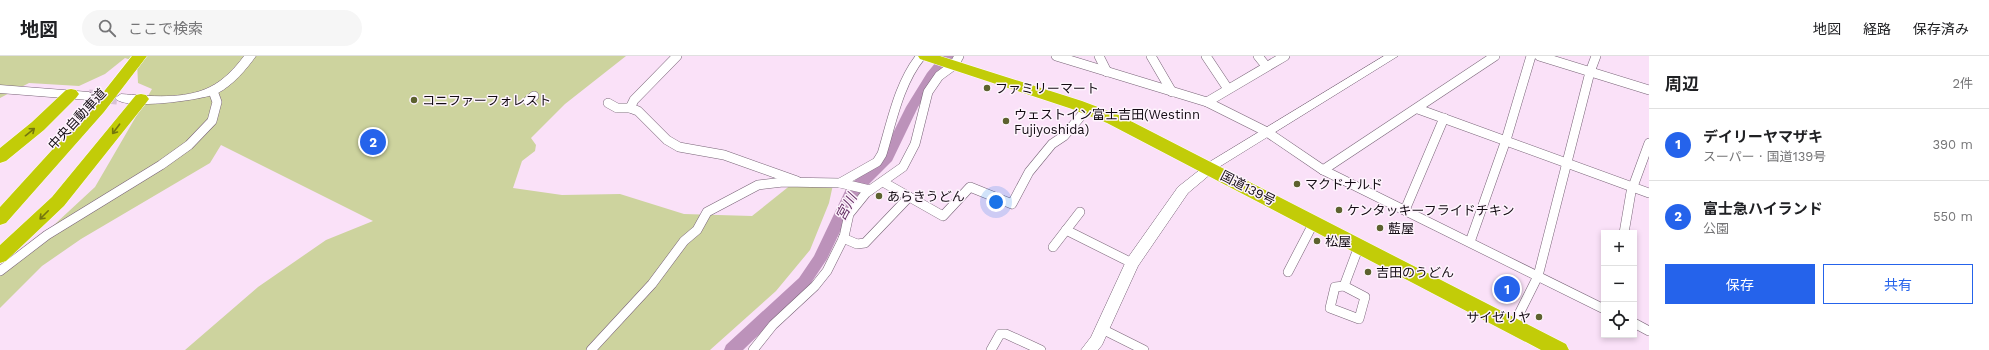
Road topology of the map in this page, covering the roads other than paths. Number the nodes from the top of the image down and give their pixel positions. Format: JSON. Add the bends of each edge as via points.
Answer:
{"nodes":[{"id":1,"x":135,"y":56,"type":"edge"},
{"id":2,"x":140,"y":56,"type":"edge"},
{"id":3,"x":250,"y":56,"type":"edge"},
{"id":4,"x":677,"y":56,"type":"edge"},
{"id":5,"x":921,"y":56,"type":"edge"},
{"id":6,"x":925,"y":56,"type":"edge"},
{"id":7,"x":1056,"y":56,"type":"edge"},
{"id":8,"x":1098,"y":56,"type":"edge"},
{"id":9,"x":1151,"y":56,"type":"edge"},
{"id":10,"x":1206,"y":56,"type":"edge"},
{"id":11,"x":1258,"y":56,"type":"edge"},
{"id":12,"x":1284,"y":56,"type":"edge"},
{"id":13,"x":1392,"y":56,"type":"edge"},
{"id":14,"x":1494,"y":56,"type":"edge"},
{"id":15,"x":1531,"y":56,"type":"edge"},
{"id":16,"x":1539,"y":56,"type":"edge"},
{"id":17,"x":1596,"y":56,"type":"edge"},
{"id":18,"x":952,"y":60,"type":"edge"},
{"id":19,"x":1266,"y":66,"type":"junction"},
{"id":20,"x":1107,"y":72,"type":"junction"},
{"id":21,"x":1590,"y":72,"type":"junction"},
{"id":22,"x":1228,"y":89,"type":"junction"},
{"id":23,"x":0,"y":90,"type":"edge"},
{"id":24,"x":1649,"y":90,"type":"edge"},
{"id":25,"x":213,"y":91,"type":"junction"},
{"id":26,"x":1172,"y":92,"type":"junction"},
{"id":27,"x":71,"y":94,"type":"junction"},
{"id":28,"x":89,"y":96,"type":"tunnel mouth"},
{"id":29,"x":121,"y":98,"type":"tunnel mouth"},
{"id":30,"x":141,"y":99,"type":"junction"},
{"id":31,"x":608,"y":102,"type":"dead end"},
{"id":32,"x":1207,"y":102,"type":"junction"},
{"id":33,"x":630,"y":108,"type":"junction"},
{"id":34,"x":1087,"y":109,"type":"junction"},
{"id":35,"x":1418,"y":109,"type":"junction"},
{"id":36,"x":1444,"y":118,"type":"junction"},
{"id":37,"x":1267,"y":132,"type":"junction"},
{"id":38,"x":1506,"y":140,"type":"junction"},
{"id":39,"x":1649,"y":143,"type":"edge"},
{"id":40,"x":0,"y":157,"type":"edge"},
{"id":41,"x":1647,"y":159,"type":"edge"},
{"id":42,"x":1566,"y":163,"type":"junction"},
{"id":43,"x":1213,"y":166,"type":"junction"},
{"id":44,"x":1323,"y":170,"type":"junction"},
{"id":45,"x":1640,"y":171,"type":"junction"},
{"id":46,"x":1649,"y":175,"type":"edge"},
{"id":47,"x":26,"y":182,"type":"junction"},
{"id":48,"x":799,"y":182,"type":"junction"},
{"id":49,"x":883,"y":182,"type":"junction"},
{"id":50,"x":842,"y":183,"type":"junction"},
{"id":51,"x":1634,"y":187,"type":"junction"},
{"id":52,"x":867,"y":190,"type":"junction"},
{"id":53,"x":1649,"y":193,"type":"edge"},
{"id":54,"x":909,"y":197,"type":"junction"},
{"id":55,"x":0,"y":202,"type":"edge"},
{"id":56,"x":1405,"y":210,"type":"junction"},
{"id":57,"x":1080,"y":212,"type":"dead end"},
{"id":58,"x":0,"y":218,"type":"edge"},
{"id":59,"x":1314,"y":222,"type":"junction"},
{"id":60,"x":1066,"y":230,"type":"junction"},
{"id":61,"x":1625,"y":230,"type":"edge"},
{"id":62,"x":843,"y":238,"type":"junction"},
{"id":63,"x":1470,"y":242,"type":"junction"},
{"id":64,"x":1359,"y":246,"type":"junction"},
{"id":65,"x":1053,"y":247,"type":"dead end"},
{"id":66,"x":0,"y":256,"type":"edge"},
{"id":67,"x":1132,"y":262,"type":"junction"},
{"id":68,"x":0,"y":271,"type":"edge"},
{"id":69,"x":1288,"y":272,"type":"dead end"},
{"id":70,"x":1538,"y":276,"type":"junction"},
{"id":71,"x":1344,"y":286,"type":"dead end"},
{"id":72,"x":1601,"y":308,"type":"edge"},
{"id":73,"x":1514,"y":323,"type":"junction"},
{"id":74,"x":1637,"y":325,"type":"edge"},
{"id":75,"x":1102,"y":329,"type":"junction"},
{"id":76,"x":1649,"y":331,"type":"edge"},
{"id":77,"x":591,"y":350,"type":"edge"},
{"id":78,"x":753,"y":350,"type":"edge"},
{"id":79,"x":991,"y":350,"type":"edge"},
{"id":80,"x":1041,"y":350,"type":"edge"},
{"id":81,"x":1088,"y":350,"type":"edge"},
{"id":82,"x":1144,"y":350,"type":"edge"},
{"id":83,"x":1559,"y":350,"type":"edge"},
{"id":84,"x":1572,"y":350,"type":"edge"}],
"edges":[{"from":1,"to":47,"type":"highway","name":"中央自動車道"},
{"from":2,"to":47,"type":"highway","name":"中央自動車道","via":[[99,108]]},
{"from":3,"to":25,"type":"street","via":[[228,80]]},
{"from":4,"to":33,"type":"street","via":[[634,100]]},
{"from":5,"to":50,"type":"street","via":[[902,92],[882,154],[877,162]]},
{"from":6,"to":18,"type":"highway","name":"国道139号"},
{"from":7,"to":20,"type":"street"},
{"from":8,"to":20,"type":"street"},
{"from":9,"to":26,"type":"street"},
{"from":10,"to":22,"type":"street"},
{"from":11,"to":19,"type":"street"},
{"from":12,"to":19,"type":"street"},
{"from":13,"to":37,"type":"street"},
{"from":14,"to":35,"type":"street"},
{"from":15,"to":38,"type":"street"},
{"from":16,"to":21,"type":"street"},
{"from":17,"to":21,"type":"street"},
{"from":18,"to":34,"type":"highway","name":"国道139号"},
{"from":18,"to":43,"type":"highway","name":"国道139号","via":[[1099,108]]},
{"from":18,"to":49,"type":"street","via":[[928,92],[915,144],[903,167]]},
{"from":19,"to":22,"type":"street"},
{"from":20,"to":26,"type":"street"},
{"from":21,"to":24,"type":"street"},
{"from":21,"to":42,"type":"street"},
{"from":22,"to":32,"type":"street"},
{"from":23,"to":27,"type":"street"},
{"from":25,"to":30,"type":"street","via":[[187,97]]},
{"from":25,"to":68,"type":"street","via":[[217,102],[212,121],[189,145],[47,235]]},
{"from":26,"to":32,"type":"street"},
{"from":27,"to":28,"type":"street"},
{"from":40,"to":27,"type":"highway","one_way":true,"via":[[38,126]]},
{"from":29,"to":30,"type":"street"},
{"from":30,"to":66,"type":"highway","one_way":true,"via":[[66,192]]},
{"from":31,"to":33,"type":"street","via":[[617,108]]},
{"from":32,"to":37,"type":"street"},
{"from":33,"to":48,"type":"street","via":[[638,111],[667,140],[679,147],[724,155]]},
{"from":34,"to":43,"type":"highway","name":"国道139号"},
{"from":34,"to":54,"type":"street","via":[[1064,136],[1052,144],[1029,172],[1012,204],[970,187],[943,216]]},
{"from":35,"to":36,"type":"street"},
{"from":35,"to":44,"type":"street"},
{"from":36,"to":38,"type":"street"},
{"from":36,"to":56,"type":"street"},
{"from":37,"to":43,"type":"street"},
{"from":37,"to":44,"type":"street"},
{"from":38,"to":42,"type":"street"},
{"from":38,"to":63,"type":"street"},
{"from":39,"to":41,"type":"street"},
{"from":41,"to":45,"type":"street"},
{"from":42,"to":51,"type":"street"},
{"from":42,"to":70,"type":"street"},
{"from":43,"to":59,"type":"highway","name":"国道139号"},
{"from":43,"to":67,"type":"street","via":[[1183,190]]},
{"from":43,"to":73,"type":"highway","name":"国道139号"},
{"from":44,"to":56,"type":"street"},
{"from":45,"to":46,"type":"street"},
{"from":45,"to":51,"type":"street"},
{"from":47,"to":55,"type":"highway"},
{"from":47,"to":58,"type":"highway"},
{"from":48,"to":50,"type":"street"},
{"from":48,"to":77,"type":"street","via":[[758,185],[708,212],[697,230],[684,241],[652,284]]},
{"from":49,"to":52,"type":"street"},
{"from":49,"to":54,"type":"street"},
{"from":50,"to":52,"type":"street"},
{"from":51,"to":53,"type":"street"},
{"from":51,"to":61,"type":"street"},
{"from":52,"to":62,"type":"street","via":[[849,214]]},
{"from":54,"to":62,"type":"street","via":[[865,243],[857,244]]},
{"from":56,"to":63,"type":"street"},
{"from":57,"to":60,"type":"street"},
{"from":59,"to":64,"type":"highway","name":"国道139号"},
{"from":59,"to":69,"type":"street"},
{"from":60,"to":65,"type":"street"},
{"from":60,"to":67,"type":"street"},
{"from":62,"to":78,"type":"street","via":[[827,271],[815,286],[773,325]]},
{"from":63,"to":70,"type":"street"},
{"from":64,"to":71,"type":"street"},
{"from":64,"to":73,"type":"highway","name":"国道139号"},
{"from":67,"to":75,"type":"street"},
{"from":70,"to":72,"type":"street"},
{"from":70,"to":73,"type":"street"},
{"from":73,"to":83,"type":"highway","name":"国道139号"},
{"from":73,"to":84,"type":"highway","name":"国道139号"},
{"from":74,"to":76,"type":"street"},
{"from":75,"to":81,"type":"street","via":[[1097,341]]},
{"from":75,"to":82,"type":"street"},
{"from":79,"to":80,"type":"street","via":[[1000,334],[1006,334]]}]}
